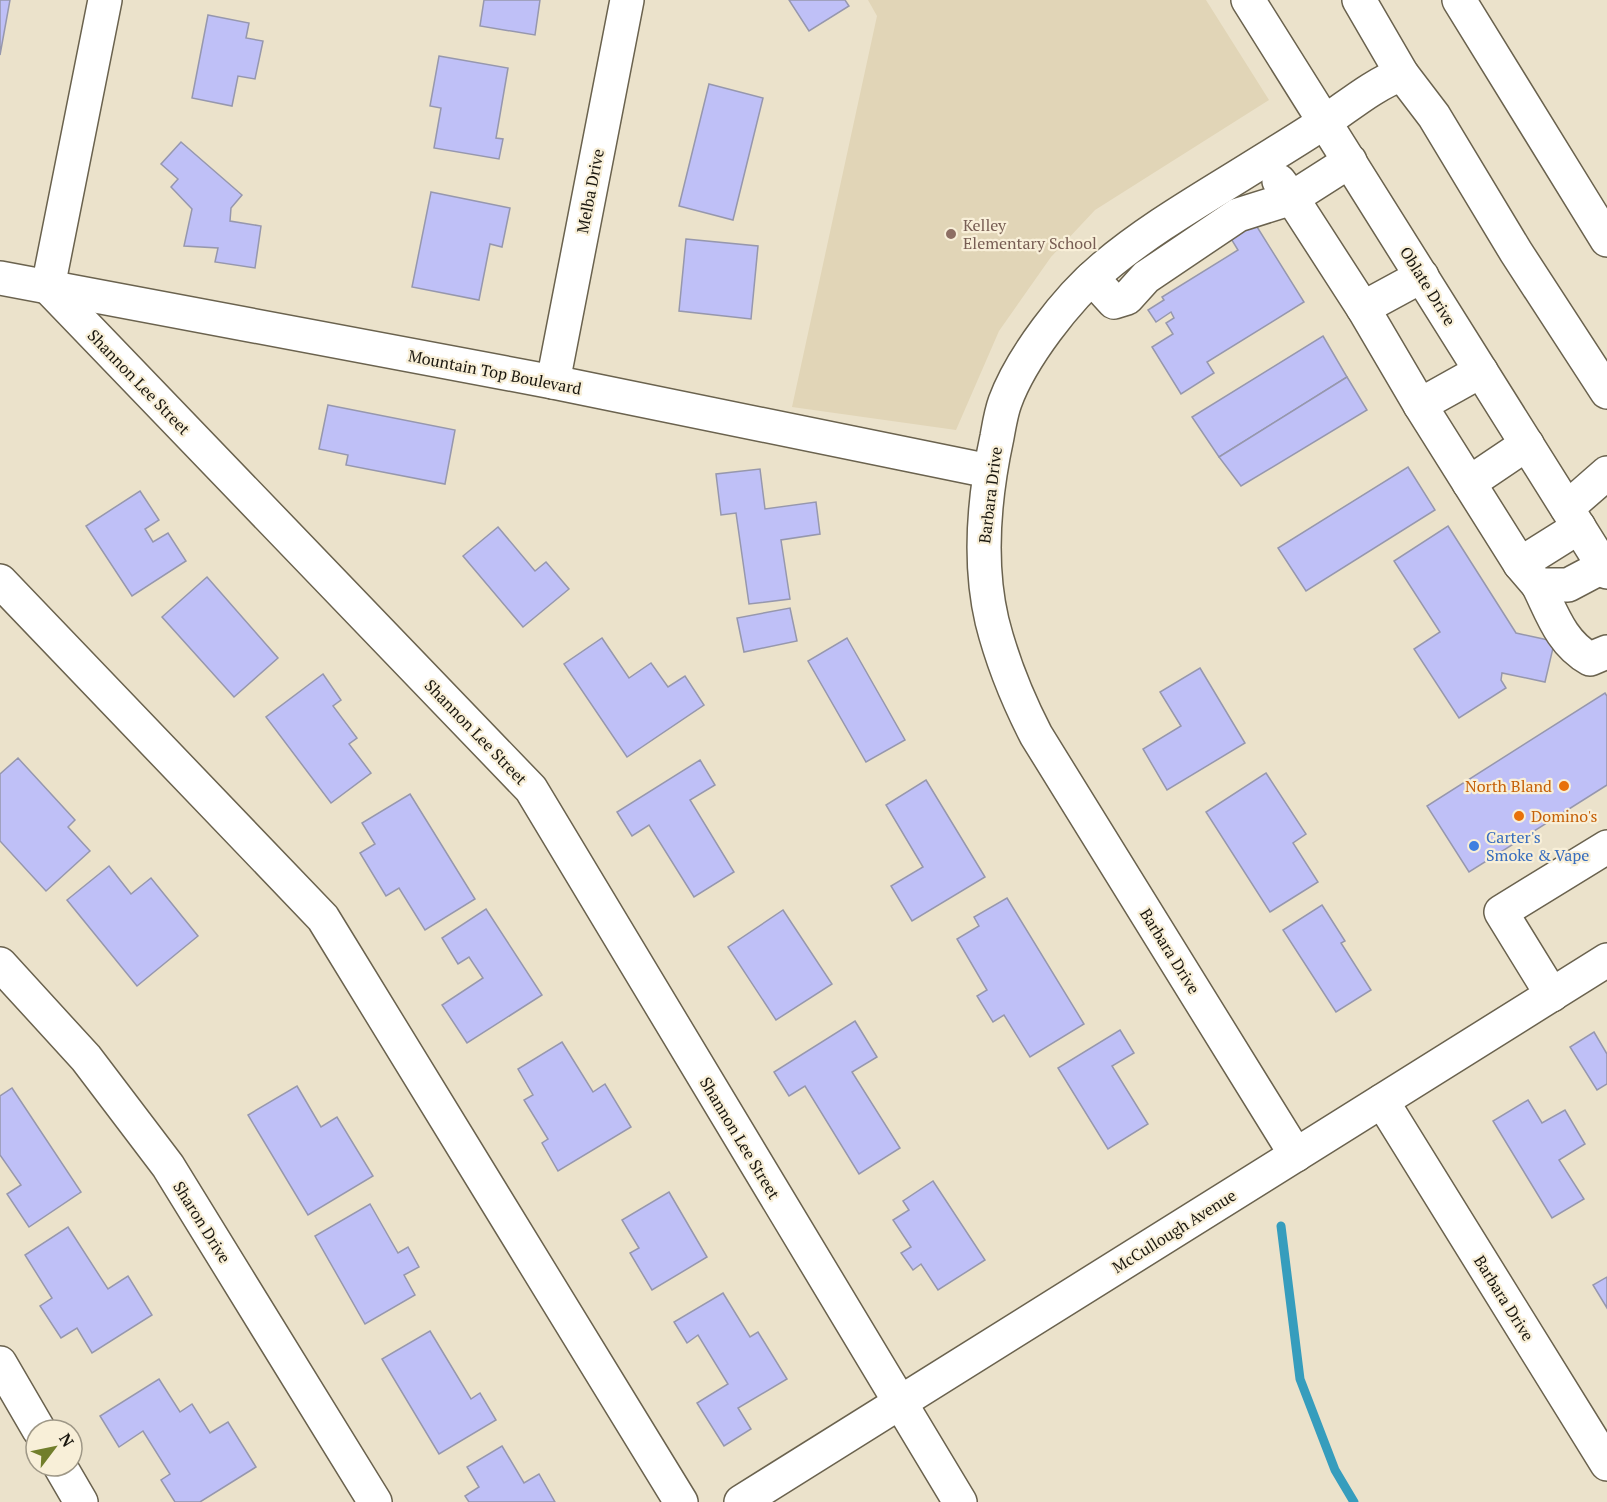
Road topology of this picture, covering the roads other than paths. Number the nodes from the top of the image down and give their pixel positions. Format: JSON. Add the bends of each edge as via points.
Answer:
{"nodes":[{"id":1,"x":105,"y":0,"type":"edge"},
{"id":2,"x":627,"y":0,"type":"edge"},
{"id":3,"x":1248,"y":0,"type":"edge"},
{"id":4,"x":1359,"y":0,"type":"edge"},
{"id":5,"x":1459,"y":0,"type":"edge"},
{"id":6,"x":1402,"y":74,"type":"junction"},
{"id":7,"x":1325,"y":122,"type":"junction"},
{"id":8,"x":1263,"y":161,"type":"junction"},
{"id":9,"x":1350,"y":161,"type":"junction"},
{"id":10,"x":1292,"y":198,"type":"junction"},
{"id":11,"x":1607,"y":240,"type":"edge"},
{"id":12,"x":1422,"y":276,"type":"junction"},
{"id":13,"x":0,"y":278,"type":"edge"},
{"id":14,"x":1092,"y":278,"type":"junction"},
{"id":15,"x":48,"y":287,"type":"junction"},
{"id":16,"x":1363,"y":308,"type":"junction"},
{"id":17,"x":1481,"y":371,"type":"junction"},
{"id":18,"x":553,"y":382,"type":"junction"},
{"id":19,"x":1607,"y":392,"type":"edge"},
{"id":20,"x":1420,"y":405,"type":"junction"},
{"id":21,"x":1527,"y":444,"type":"junction"},
{"id":22,"x":989,"y":471,"type":"junction"},
{"id":23,"x":1607,"y":473,"type":"edge"},
{"id":24,"x":1469,"y":483,"type":"junction"},
{"id":25,"x":1573,"y":518,"type":"junction"},
{"id":26,"x":1605,"y":569,"type":"edge"},
{"id":27,"x":1529,"y":574,"type":"junction"},
{"id":28,"x":0,"y":581,"type":"edge"},
{"id":29,"x":1607,"y":652,"type":"edge"},
{"id":30,"x":1607,"y":847,"type":"edge"},
{"id":31,"x":1607,"y":960,"type":"edge"},
{"id":32,"x":0,"y":964,"type":"edge"},
{"id":33,"x":1552,"y":995,"type":"junction"},
{"id":34,"x":1382,"y":1101,"type":"junction"},
{"id":35,"x":1296,"y":1155,"type":"junction"},
{"id":36,"x":0,"y":1363,"type":"edge"},
{"id":37,"x":899,"y":1404,"type":"junction"},
{"id":38,"x":32,"y":1418,"type":"edge"},
{"id":39,"x":1607,"y":1464,"type":"edge"},
{"id":40,"x":67,"y":1478,"type":"edge"},
{"id":41,"x":81,"y":1502,"type":"edge"},
{"id":42,"x":375,"y":1502,"type":"edge"},
{"id":43,"x":681,"y":1502,"type":"edge"},
{"id":44,"x":741,"y":1502,"type":"edge"},
{"id":45,"x":960,"y":1502,"type":"edge"}],
"edges":[{"from":1,"to":15,"type":"street"},
{"from":2,"to":18,"type":"street","name":"Melba Drive"},
{"from":3,"to":7,"type":"street","name":"Oblate Drive"},
{"from":4,"to":6,"type":"street"},
{"from":5,"to":11,"type":"street"},
{"from":6,"to":7,"type":"street","name":"Barbara Drive","via":[[1382,81]]},
{"from":6,"to":19,"type":"street","via":[[1434,116]]},
{"from":7,"to":8,"type":"street","name":"Barbara Drive"},
{"from":7,"to":9,"type":"street","name":"Oblate Drive"},
{"from":8,"to":10,"type":"street"},
{"from":8,"to":14,"type":"street","name":"Barbara Drive","via":[[1146,235]]},
{"from":9,"to":10,"type":"street"},
{"from":9,"to":12,"type":"street","name":"Oblate Drive"},
{"from":10,"to":14,"type":"street","via":[[1238,215],[1146,277],[1127,298],[1114,302]]},
{"from":10,"to":16,"type":"street"},
{"from":12,"to":16,"type":"street"},
{"from":12,"to":17,"type":"street","name":"Oblate Drive"},
{"from":13,"to":15,"type":"street","name":"Mountain Top Boulevard"},
{"from":14,"to":22,"type":"street","name":"Barbara Drive","via":[[1046,331],[1023,366],[1005,402]]},
{"from":15,"to":18,"type":"street","name":"Mountain Top Boulevard"},
{"from":15,"to":37,"type":"street","name":"Shannon Lee Street","via":[[531,789]]},
{"from":16,"to":20,"type":"street"},
{"from":17,"to":20,"type":"street"},
{"from":17,"to":21,"type":"street","name":"Oblate Drive"},
{"from":18,"to":22,"type":"street","name":"Mountain Top Boulevard"},
{"from":20,"to":24,"type":"street"},
{"from":21,"to":24,"type":"street"},
{"from":21,"to":25,"type":"street","name":"Oblate Drive"},
{"from":22,"to":35,"type":"street","name":"Barbara Drive","via":[[983,537],[985,578],[992,619],[1017,698],[1036,735]]},
{"from":23,"to":25,"type":"street"},
{"from":24,"to":27,"type":"street"},
{"from":25,"to":26,"type":"street","name":"Oblate Drive"},
{"from":25,"to":27,"type":"street"},
{"from":26,"to":27,"type":"street","via":[[1568,585]]},
{"from":27,"to":29,"type":"street","via":[[1560,631],[1577,652],[1590,659]]},
{"from":28,"to":43,"type":"street","via":[[323,918]]},
{"from":30,"to":33,"type":"street","via":[[1501,912]]},
{"from":31,"to":33,"type":"street","name":"McCullough Avenue"},
{"from":32,"to":42,"type":"street","name":"Sharon Drive","via":[[86,1058],[168,1166]]},
{"from":33,"to":34,"type":"street","name":"McCullough Avenue"},
{"from":34,"to":35,"type":"street","name":"McCullough Avenue"},
{"from":34,"to":39,"type":"street","name":"Barbara Drive"},
{"from":35,"to":37,"type":"street","name":"McCullough Avenue"},
{"from":36,"to":38,"type":"street"},
{"from":37,"to":44,"type":"street","name":"McCullough Avenue"},
{"from":37,"to":45,"type":"street","name":"Shannon Lee Street"},
{"from":40,"to":41,"type":"street"}]}
